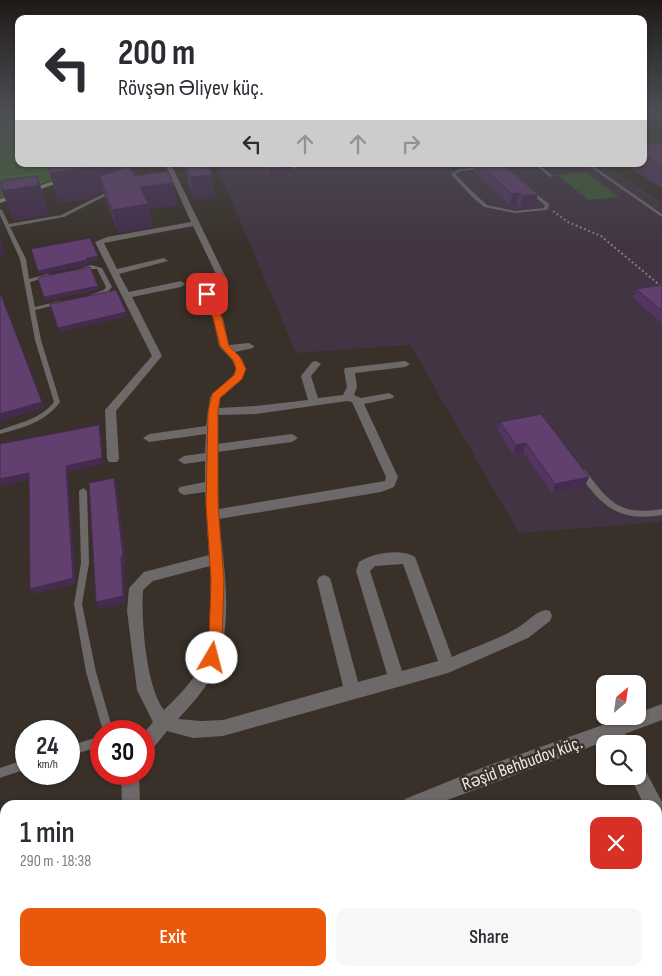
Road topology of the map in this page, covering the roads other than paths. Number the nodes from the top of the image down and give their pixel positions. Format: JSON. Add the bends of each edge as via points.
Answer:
{"nodes":[{"id":1,"x":169,"y":167,"type":"edge"},
{"id":2,"x":486,"y":167,"type":"edge"},
{"id":3,"x":540,"y":167,"type":"edge"},
{"id":4,"x":592,"y":167,"type":"edge"},
{"id":5,"x":72,"y":176,"type":"edge"},
{"id":6,"x":551,"y":176,"type":"dead end"},
{"id":7,"x":122,"y":188,"type":"edge"},
{"id":8,"x":528,"y":188,"type":"edge"},
{"id":9,"x":0,"y":202,"type":"edge"},
{"id":10,"x":0,"y":210,"type":"edge"},
{"id":11,"x":662,"y":216,"type":"edge"},
{"id":12,"x":196,"y":223,"type":"junction"},
{"id":13,"x":8,"y":226,"type":"junction"},
{"id":14,"x":164,"y":261,"type":"dead end"},
{"id":15,"x":72,"y":271,"type":"edge"},
{"id":16,"x":116,"y":272,"type":"junction"},
{"id":17,"x":53,"y":275,"type":"edge"},
{"id":18,"x":27,"y":281,"type":"junction"},
{"id":19,"x":181,"y":284,"type":"dead end"},
{"id":20,"x":128,"y":295,"type":"junction"},
{"id":21,"x":85,"y":297,"type":"edge"},
{"id":22,"x":67,"y":301,"type":"edge"},
{"id":23,"x":32,"y":309,"type":"junction"},
{"id":24,"x":249,"y":346,"type":"dead end"},
{"id":25,"x":227,"y":350,"type":"junction"},
{"id":26,"x":316,"y":364,"type":"dead end"},
{"id":27,"x":406,"y":364,"type":"dead end"},
{"id":28,"x":389,"y":396,"type":"dead end"},
{"id":29,"x":353,"y":400,"type":"junction"},
{"id":30,"x":314,"y":402,"type":"junction"},
{"id":31,"x":213,"y":412,"type":"junction"},
{"id":32,"x":211,"y":429,"type":"junction"},
{"id":33,"x":0,"y":432,"type":"edge"},
{"id":34,"x":149,"y":438,"type":"dead end"},
{"id":35,"x":292,"y":438,"type":"dead end"},
{"id":36,"x":211,"y":453,"type":"junction"},
{"id":37,"x":114,"y":459,"type":"dead end"},
{"id":38,"x":184,"y":460,"type":"dead end"},
{"id":39,"x":578,"y":467,"type":"edge"},
{"id":40,"x":212,"y":486,"type":"junction"},
{"id":41,"x":184,"y":490,"type":"dead end"},
{"id":42,"x":83,"y":491,"type":"dead end"},
{"id":43,"x":662,"y":512,"type":"edge"},
{"id":44,"x":213,"y":515,"type":"junction"},
{"id":45,"x":217,"y":558,"type":"junction"},
{"id":46,"x":324,"y":580,"type":"dead end"},
{"id":47,"x":544,"y":616,"type":"dead end"},
{"id":48,"x":448,"y":666,"type":"junction"},
{"id":49,"x":398,"y":680,"type":"junction"},
{"id":50,"x":352,"y":691,"type":"junction"},
{"id":51,"x":662,"y":712,"type":"edge"},
{"id":52,"x":105,"y":720,"type":"edge"},
{"id":53,"x":164,"y":721,"type":"junction"},
{"id":54,"x":155,"y":732,"type":"edge"},
{"id":55,"x":620,"y":735,"type":"edge"},
{"id":56,"x":596,"y":744,"type":"edge"},
{"id":57,"x":15,"y":767,"type":"edge"},
{"id":58,"x":0,"y":772,"type":"edge"},
{"id":59,"x":130,"y":785,"type":"edge"},
{"id":60,"x":644,"y":785,"type":"edge"},
{"id":61,"x":442,"y":799,"type":"edge"},
{"id":62,"x":131,"y":800,"type":"edge"},
{"id":63,"x":651,"y":800,"type":"edge"}],
"edges":[{"from":1,"to":12,"type":"street"},
{"from":2,"to":8,"type":"lane","via":[[453,174],[486,206],[515,212],[548,207]]},
{"from":3,"to":6,"type":"lane"},
{"from":4,"to":11,"type":"lane"},
{"from":5,"to":9,"type":"main road"},
{"from":7,"to":13,"type":"lane","via":[[62,216]]},
{"from":10,"to":13,"type":"lane"},
{"from":12,"to":16,"type":"street","via":[[102,241],[99,244]]},
{"from":12,"to":25,"type":"street","via":[[222,278],[222,284],[207,296],[218,318]]},
{"from":13,"to":18,"type":"lane","via":[[23,259]]},
{"from":14,"to":16,"type":"street"},
{"from":15,"to":21,"type":"lane","via":[[99,268],[109,286],[106,291]]},
{"from":16,"to":20,"type":"street"},
{"from":17,"to":18,"type":"lane"},
{"from":18,"to":23,"type":"lane"},
{"from":19,"to":20,"type":"street"},
{"from":20,"to":37,"type":"street","via":[[156,356],[111,410]]},
{"from":22,"to":23,"type":"lane"},
{"from":23,"to":33,"type":"lane","via":[[57,402],[41,417]]},
{"from":24,"to":25,"type":"street"},
{"from":25,"to":31,"type":"street","via":[[240,363],[241,373],[215,396]]},
{"from":26,"to":30,"type":"street","via":[[306,376]]},
{"from":27,"to":29,"type":"street","via":[[349,370]]},
{"from":28,"to":29,"type":"street"},
{"from":29,"to":30,"type":"street"},
{"from":29,"to":44,"type":"street","via":[[392,477],[390,484]]},
{"from":30,"to":31,"type":"street"},
{"from":31,"to":32,"type":"street"},
{"from":32,"to":34,"type":"street"},
{"from":32,"to":36,"type":"street"},
{"from":35,"to":36,"type":"street"},
{"from":36,"to":38,"type":"street"},
{"from":36,"to":40,"type":"street"},
{"from":39,"to":43,"type":"lane","via":[[610,505],[637,515]]},
{"from":40,"to":41,"type":"street"},
{"from":40,"to":44,"type":"street"},
{"from":42,"to":52,"type":"lane","via":[[85,563],[78,604],[91,672]]},
{"from":44,"to":45,"type":"street"},
{"from":45,"to":53,"type":"street","via":[[216,640],[212,658],[200,681]]},
{"from":45,"to":53,"type":"street","via":[[149,576],[136,588],[134,611],[145,690],[150,703]]},
{"from":46,"to":50,"type":"street"},
{"from":47,"to":48,"type":"street","via":[[523,634]]},
{"from":48,"to":49,"type":"street"},
{"from":48,"to":49,"type":"street","via":[[410,561],[405,558],[372,561],[364,566],[363,572]]},
{"from":49,"to":50,"type":"street"},
{"from":50,"to":53,"type":"street","via":[[208,731],[192,730]]},
{"from":51,"to":55,"type":"street","name":"Rəşid Behbudov küç."},
{"from":53,"to":54,"type":"street"},
{"from":56,"to":61,"type":"street","name":"Rəşid Behbudov küç."},
{"from":57,"to":58,"type":"lane"},
{"from":59,"to":62,"type":"street"},
{"from":60,"to":63,"type":"street"}]}
